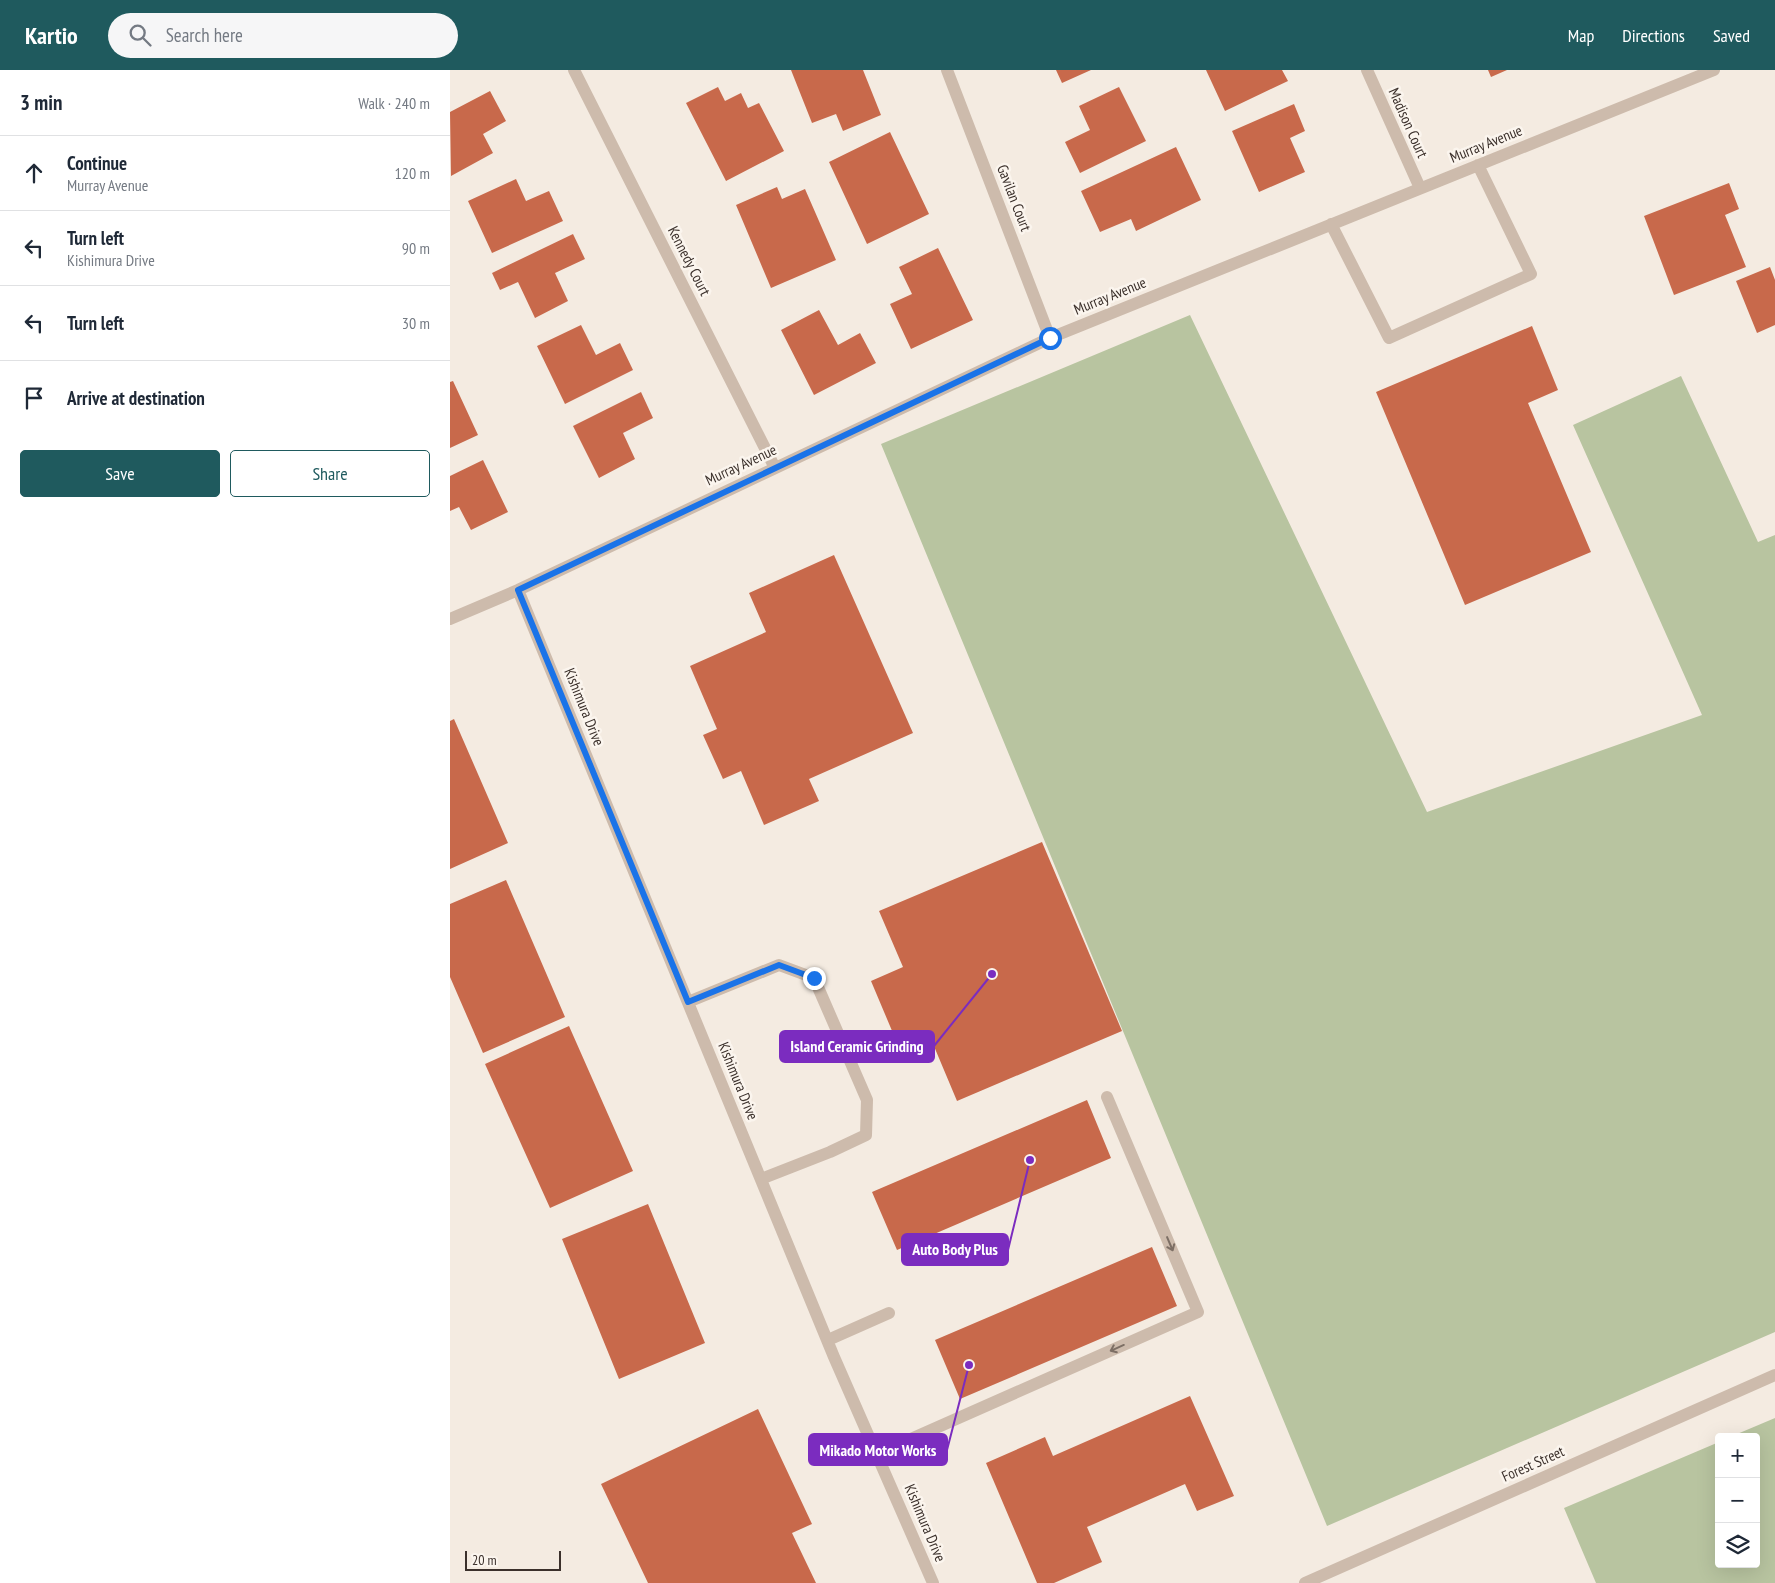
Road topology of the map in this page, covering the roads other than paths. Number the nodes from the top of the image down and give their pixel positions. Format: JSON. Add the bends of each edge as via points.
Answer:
{"nodes":[{"id":1,"x":574,"y":70,"type":"edge"},
{"id":2,"x":947,"y":70,"type":"edge"},
{"id":3,"x":1367,"y":70,"type":"edge"},
{"id":4,"x":1714,"y":70,"type":"edge"},
{"id":5,"x":1478,"y":165,"type":"junction"},
{"id":6,"x":1420,"y":188,"type":"junction"},
{"id":7,"x":1331,"y":224,"type":"junction"},
{"id":8,"x":1050,"y":338,"type":"junction"},
{"id":9,"x":774,"y":468,"type":"junction"},
{"id":10,"x":518,"y":590,"type":"junction"},
{"id":11,"x":450,"y":619,"type":"edge"},
{"id":12,"x":688,"y":1002,"type":"junction"},
{"id":13,"x":1108,"y":1096,"type":"dead end"},
{"id":14,"x":761,"y":1179,"type":"junction"},
{"id":15,"x":889,"y":1314,"type":"dead end"},
{"id":16,"x":828,"y":1340,"type":"junction"},
{"id":17,"x":1775,"y":1375,"type":"edge"},
{"id":18,"x":877,"y":1454,"type":"junction"},
{"id":19,"x":932,"y":1583,"type":"edge"},
{"id":20,"x":1305,"y":1583,"type":"edge"}],
"edges":[{"from":1,"to":9,"type":"street","name":"Kennedy Court"},
{"from":2,"to":8,"type":"street","name":"Gavilan Court"},
{"from":3,"to":6,"type":"street","name":"Madison Court"},
{"from":4,"to":5,"type":"street","name":"Murray Avenue"},
{"from":5,"to":6,"type":"street","name":"Murray Avenue"},
{"from":5,"to":7,"type":"street","via":[[1531,274],[1389,338]]},
{"from":6,"to":7,"type":"street","name":"Murray Avenue"},
{"from":7,"to":8,"type":"street","name":"Murray Avenue"},
{"from":8,"to":9,"type":"street","name":"Murray Avenue"},
{"from":9,"to":10,"type":"street","name":"Murray Avenue"},
{"from":10,"to":11,"type":"street","name":"Murray Avenue"},
{"from":10,"to":12,"type":"street","name":"Kishimura Drive"},
{"from":12,"to":14,"type":"street","name":"Kishimura Drive"},
{"from":12,"to":14,"type":"street","via":[[779,965],[814,978],[867,1100],[866,1135]]},
{"from":13,"to":18,"type":"street","one_way":true,"via":[[1198,1312]]},
{"from":14,"to":16,"type":"street","name":"Kishimura Drive"},
{"from":15,"to":16,"type":"street"},
{"from":16,"to":18,"type":"street","name":"Kishimura Drive"},
{"from":17,"to":20,"type":"street","name":"Forest Street"},
{"from":18,"to":19,"type":"street","name":"Kishimura Drive"}]}
